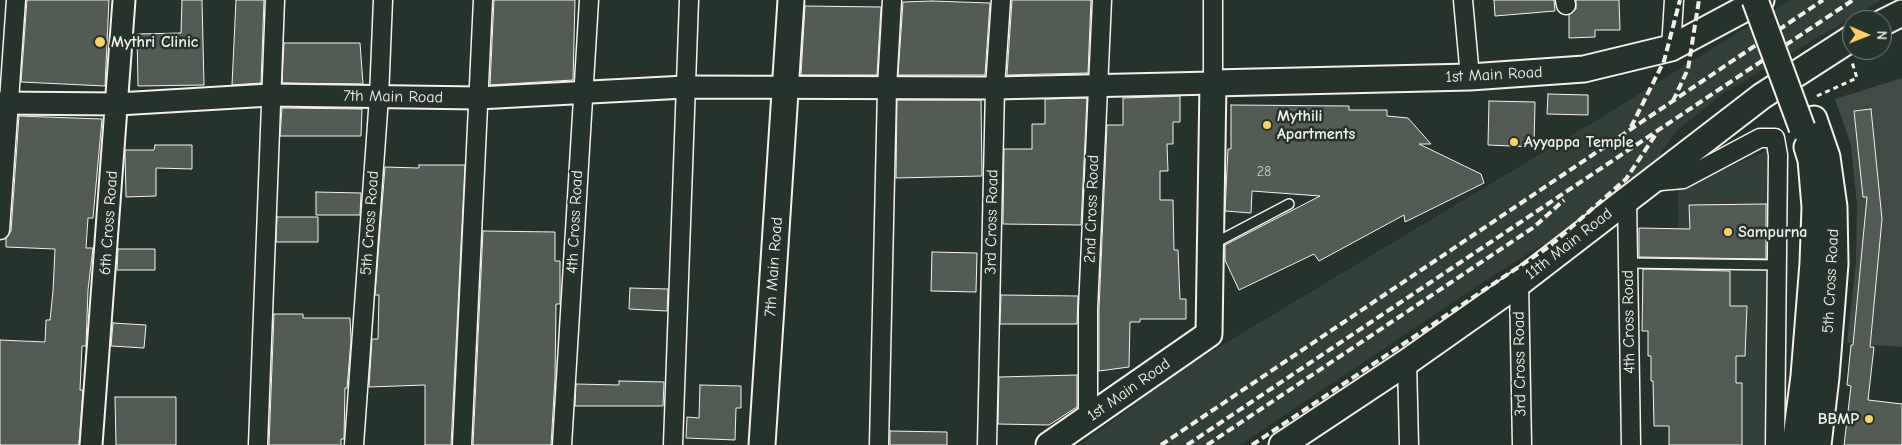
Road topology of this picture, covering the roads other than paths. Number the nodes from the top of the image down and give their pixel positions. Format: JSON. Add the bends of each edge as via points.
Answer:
{"nodes":[{"id":1,"x":16,"y":0,"type":"edge"},
{"id":2,"x":124,"y":0,"type":"edge"},
{"id":3,"x":274,"y":0,"type":"edge"},
{"id":4,"x":383,"y":0,"type":"edge"},
{"id":5,"x":483,"y":0,"type":"edge"},
{"id":6,"x":589,"y":0,"type":"edge"},
{"id":7,"x":689,"y":0,"type":"edge"},
{"id":8,"x":791,"y":0,"type":"edge"},
{"id":9,"x":892,"y":0,"type":"edge"},
{"id":10,"x":1001,"y":0,"type":"edge"},
{"id":11,"x":1102,"y":0,"type":"edge"},
{"id":12,"x":1213,"y":0,"type":"edge"},
{"id":13,"x":1463,"y":0,"type":"edge"},
{"id":14,"x":1674,"y":0,"type":"edge"},
{"id":15,"x":1755,"y":0,"type":"edge"},
{"id":16,"x":1761,"y":0,"type":"edge"},
{"id":17,"x":1771,"y":0,"type":"edge"},
{"id":18,"x":1842,"y":45,"type":"edge"},
{"id":19,"x":1671,"y":48,"type":"junction"},
{"id":20,"x":1470,"y":77,"type":"junction"},
{"id":21,"x":1213,"y":83,"type":"junction"},
{"id":22,"x":685,"y":87,"type":"junction"},
{"id":23,"x":1097,"y":87,"type":"junction"},
{"id":24,"x":786,"y":88,"type":"junction"},
{"id":25,"x":887,"y":88,"type":"junction"},
{"id":26,"x":995,"y":88,"type":"junction"},
{"id":27,"x":583,"y":93,"type":"junction"},
{"id":28,"x":270,"y":94,"type":"junction"},
{"id":29,"x":379,"y":97,"type":"junction"},
{"id":30,"x":478,"y":98,"type":"junction"},
{"id":31,"x":5,"y":103,"type":"edge"},
{"id":32,"x":118,"y":104,"type":"junction"},
{"id":33,"x":1811,"y":114,"type":"junction"},
{"id":34,"x":1648,"y":182,"type":"junction"},
{"id":35,"x":1627,"y":198,"type":"junction"},
{"id":36,"x":1289,"y":204,"type":"dead end"},
{"id":37,"x":0,"y":230,"type":"edge"},
{"id":38,"x":1211,"y":246,"type":"junction"},
{"id":39,"x":1628,"y":263,"type":"junction"},
{"id":40,"x":1778,"y":265,"type":"junction"},
{"id":41,"x":1519,"y":283,"type":"junction"},
{"id":42,"x":1407,"y":362,"type":"junction"},
{"id":43,"x":1088,"y":419,"type":"junction"},
{"id":44,"x":1294,"y":441,"type":"edge"},
{"id":45,"x":92,"y":445,"type":"edge"},
{"id":46,"x":258,"y":445,"type":"edge"},
{"id":47,"x":354,"y":445,"type":"edge"},
{"id":48,"x":462,"y":445,"type":"edge"},
{"id":49,"x":562,"y":445,"type":"edge"},
{"id":50,"x":673,"y":445,"type":"edge"},
{"id":51,"x":762,"y":445,"type":"edge"},
{"id":52,"x":879,"y":445,"type":"edge"},
{"id":53,"x":987,"y":445,"type":"edge"},
{"id":54,"x":1049,"y":445,"type":"edge"},
{"id":55,"x":1409,"y":445,"type":"edge"},
{"id":56,"x":1522,"y":445,"type":"edge"},
{"id":57,"x":1631,"y":445,"type":"edge"},
{"id":58,"x":1775,"y":445,"type":"edge"},
{"id":59,"x":1795,"y":445,"type":"edge"},
{"id":60,"x":1818,"y":445,"type":"edge"}],
"edges":[{"from":1,"to":31,"type":"street"},
{"from":2,"to":32,"type":"street","name":"6th Cross Road"},
{"from":3,"to":28,"type":"street"},
{"from":4,"to":29,"type":"street","name":"5th Cross Road"},
{"from":5,"to":30,"type":"street"},
{"from":6,"to":27,"type":"street","name":"4th Cross Road"},
{"from":7,"to":22,"type":"street"},
{"from":8,"to":24,"type":"main road","name":"7th Main Road"},
{"from":9,"to":25,"type":"street"},
{"from":10,"to":26,"type":"street","name":"3rd Cross Road"},
{"from":11,"to":23,"type":"street","name":"2nd Cross Road"},
{"from":12,"to":21,"type":"street"},
{"from":13,"to":20,"type":"street"},
{"from":14,"to":19,"type":"street"},
{"from":15,"to":33,"type":"main road","bridge":true},
{"from":16,"to":19,"type":"main road","name":"1st Main Road"},
{"from":17,"to":33,"type":"main road"},
{"from":18,"to":34,"type":"main road","name":"11th Main Road","via":[[1762,96]]},
{"from":19,"to":20,"type":"main road","name":"1st Main Road","via":[[1584,70]]},
{"from":20,"to":21,"type":"main road","name":"1st Main Road"},
{"from":21,"to":23,"type":"street"},
{"from":21,"to":38,"type":"main road"},
{"from":22,"to":24,"type":"street","name":"7th Main Road"},
{"from":22,"to":27,"type":"street","name":"7th Main Road"},
{"from":22,"to":50,"type":"street"},
{"from":23,"to":26,"type":"street"},
{"from":23,"to":43,"type":"street","name":"2nd Cross Road","via":[[1088,309]]},
{"from":24,"to":25,"type":"street"},
{"from":24,"to":51,"type":"main road","name":"7th Main Road"},
{"from":25,"to":26,"type":"street"},
{"from":25,"to":52,"type":"street"},
{"from":26,"to":53,"type":"street","name":"3rd Cross Road"},
{"from":27,"to":30,"type":"street","name":"7th Main Road"},
{"from":27,"to":49,"type":"street","name":"4th Cross Road"},
{"from":28,"to":29,"type":"street","name":"7th Main Road"},
{"from":28,"to":32,"type":"street","name":"7th Main Road"},
{"from":28,"to":46,"type":"street"},
{"from":29,"to":30,"type":"street","name":"7th Main Road"},
{"from":29,"to":47,"type":"street","name":"5th Cross Road"},
{"from":30,"to":48,"type":"street"},
{"from":31,"to":32,"type":"street","name":"7th Main Road"},
{"from":31,"to":37,"type":"street"},
{"from":32,"to":45,"type":"street","name":"6th Cross Road"},
{"from":33,"to":59,"type":"main road","name":"5th Cross Road","via":[[1815,208],[1804,376]]},
{"from":33,"to":60,"type":"main road","name":"5th Cross Road","via":[[1827,157],[1834,207],[1835,264]]},
{"from":34,"to":35,"type":"main road","name":"11th Main Road"},
{"from":34,"to":40,"type":"street","via":[[1683,179],[1760,138],[1774,138],[1778,155]]},
{"from":35,"to":39,"type":"street","name":"4th Cross Road"},
{"from":35,"to":41,"type":"main road","name":"11th Main Road"},
{"from":36,"to":38,"type":"lane"},
{"from":38,"to":43,"type":"main road","name":"1st Main Road","via":[[1209,334]]},
{"from":39,"to":40,"type":"lane"},
{"from":39,"to":57,"type":"street","name":"4th Cross Road"},
{"from":40,"to":58,"type":"street"},
{"from":41,"to":42,"type":"main road","name":"11th Main Road"},
{"from":41,"to":56,"type":"street","name":"3rd Cross Road"},
{"from":42,"to":44,"type":"main road","name":"11th Main Road"},
{"from":42,"to":55,"type":"street"},
{"from":43,"to":54,"type":"main road","name":"1st Main Road"}]}
